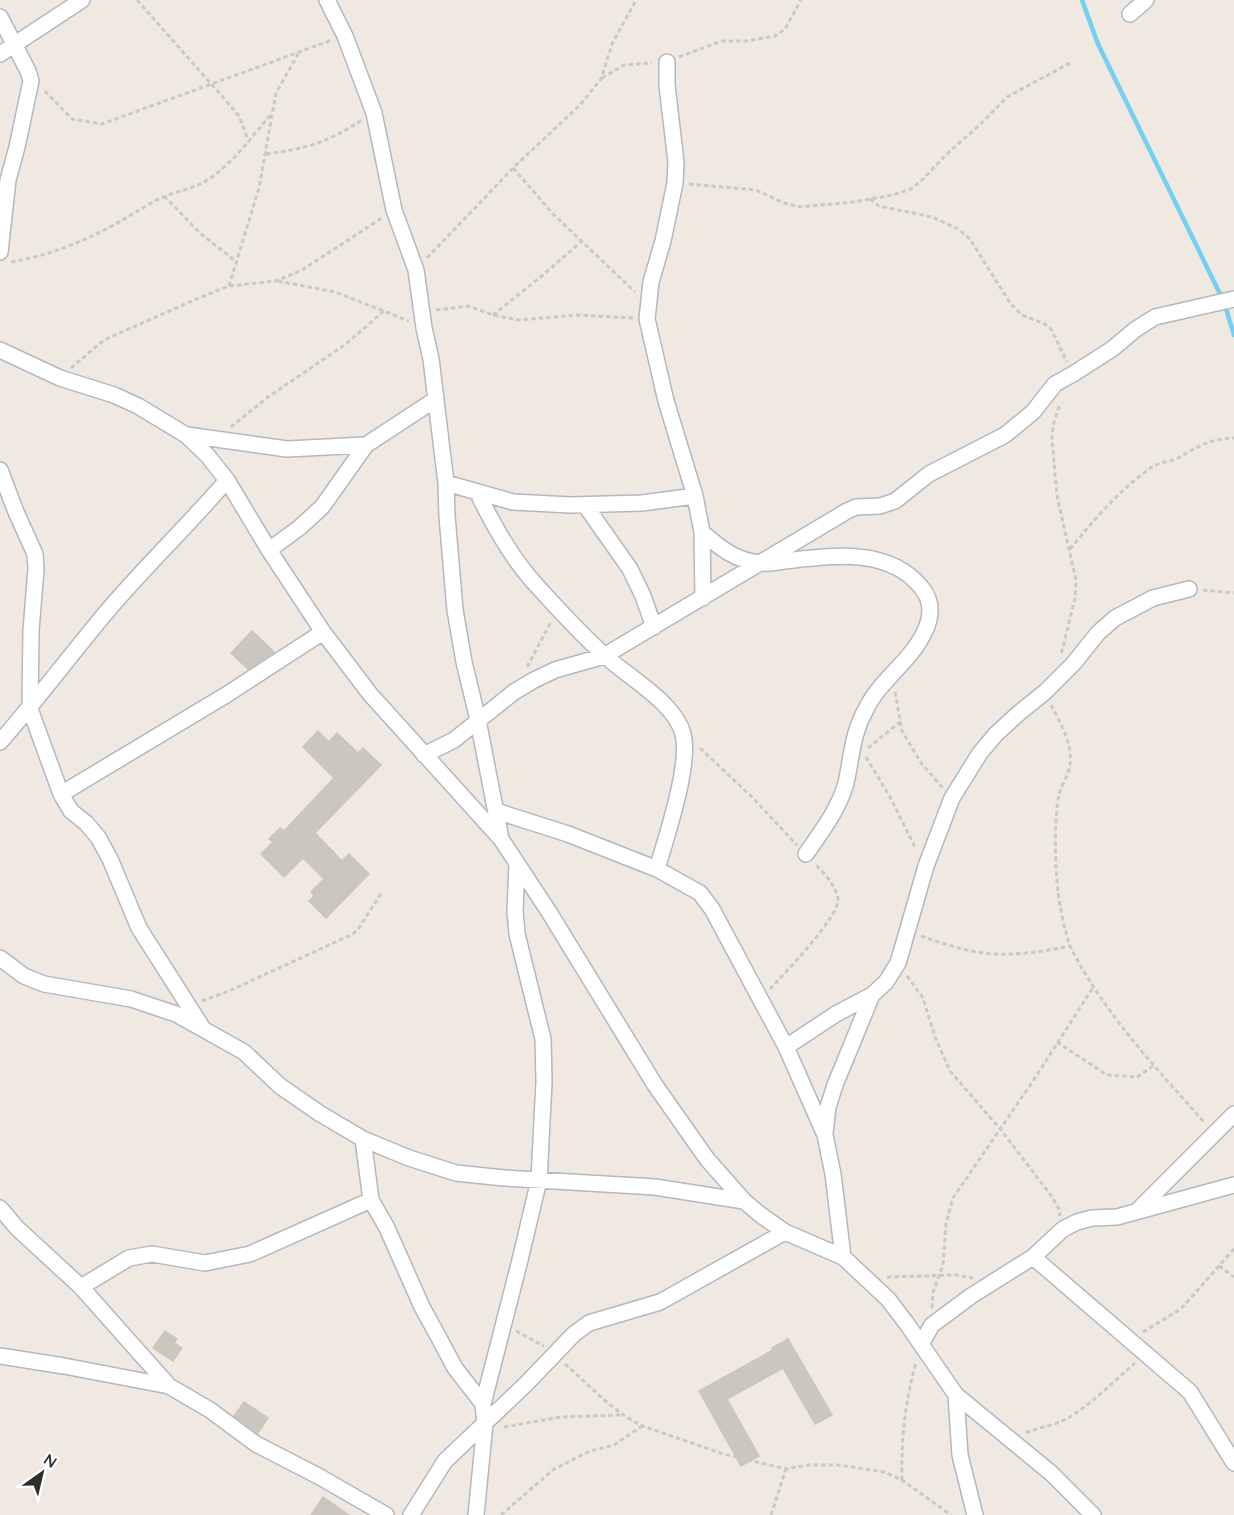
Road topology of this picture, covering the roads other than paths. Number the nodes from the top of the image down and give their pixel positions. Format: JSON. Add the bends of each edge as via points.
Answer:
{"nodes":[{"id":1,"x":82,"y":0,"type":"edge"},
{"id":2,"x":327,"y":0,"type":"edge"},
{"id":3,"x":1146,"y":0,"type":"edge"},
{"id":4,"x":1130,"y":14,"type":"dead end"},
{"id":5,"x":0,"y":17,"type":"edge"},
{"id":6,"x":14,"y":46,"type":"junction"},
{"id":7,"x":0,"y":54,"type":"edge"},
{"id":8,"x":667,"y":62,"type":"road end"},
{"id":9,"x":5,"y":257,"type":"edge"},
{"id":10,"x":1234,"y":299,"type":"edge"},
{"id":11,"x":0,"y":350,"type":"edge"},
{"id":12,"x":436,"y":399,"type":"junction"},
{"id":13,"x":186,"y":435,"type":"junction"},
{"id":14,"x":366,"y":445,"type":"junction"},
{"id":15,"x":0,"y":470,"type":"edge"},
{"id":16,"x":227,"y":480,"type":"junction"},
{"id":17,"x":446,"y":483,"type":"junction"},
{"id":18,"x":477,"y":492,"type":"junction"},
{"id":19,"x":695,"y":496,"type":"junction"},
{"id":20,"x":585,"y":505,"type":"junction"},
{"id":21,"x":702,"y":532,"type":"junction"},
{"id":22,"x":269,"y":550,"type":"junction"},
{"id":23,"x":762,"y":563,"type":"junction"},
{"id":24,"x":1189,"y":589,"type":"road end"},
{"id":25,"x":703,"y":598,"type":"junction"},
{"id":26,"x":654,"y":627,"type":"junction"},
{"id":27,"x":323,"y":632,"type":"junction"},
{"id":28,"x":604,"y":656,"type":"junction"},
{"id":29,"x":30,"y":709,"type":"junction"},
{"id":30,"x":478,"y":720,"type":"junction"},
{"id":31,"x":0,"y":742,"type":"edge"},
{"id":32,"x":424,"y":755,"type":"junction"},
{"id":33,"x":61,"y":794,"type":"junction"},
{"id":34,"x":496,"y":811,"type":"junction"},
{"id":35,"x":501,"y":839,"type":"junction"},
{"id":36,"x":806,"y":854,"type":"road end"},
{"id":37,"x":517,"y":863,"type":"junction"},
{"id":38,"x":657,"y":868,"type":"junction"},
{"id":39,"x":0,"y":958,"type":"edge"},
{"id":40,"x":872,"y":995,"type":"junction"},
{"id":41,"x":202,"y":1027,"type":"junction"},
{"id":42,"x":786,"y":1047,"type":"junction"},
{"id":43,"x":1234,"y":1114,"type":"edge"},
{"id":44,"x":825,"y":1135,"type":"junction"},
{"id":45,"x":363,"y":1139,"type":"junction"},
{"id":46,"x":539,"y":1179,"type":"junction"},
{"id":47,"x":1234,"y":1185,"type":"edge"},
{"id":48,"x":371,"y":1200,"type":"junction"},
{"id":49,"x":744,"y":1201,"type":"junction"},
{"id":50,"x":0,"y":1208,"type":"edge"},
{"id":51,"x":1136,"y":1212,"type":"junction"},
{"id":52,"x":785,"y":1232,"type":"junction"},
{"id":53,"x":843,"y":1257,"type":"junction"},
{"id":54,"x":1033,"y":1257,"type":"junction"},
{"id":55,"x":81,"y":1287,"type":"junction"},
{"id":56,"x":921,"y":1344,"type":"junction"},
{"id":57,"x":0,"y":1356,"type":"edge"},
{"id":58,"x":169,"y":1386,"type":"junction"},
{"id":59,"x":956,"y":1395,"type":"junction"},
{"id":60,"x":483,"y":1404,"type":"junction"},
{"id":61,"x":484,"y":1426,"type":"junction"},
{"id":62,"x":1234,"y":1463,"type":"edge"},
{"id":63,"x":386,"y":1515,"type":"edge"},
{"id":64,"x":411,"y":1515,"type":"edge"},
{"id":65,"x":476,"y":1515,"type":"edge"},
{"id":66,"x":975,"y":1515,"type":"edge"},
{"id":67,"x":1094,"y":1515,"type":"edge"}],
"edges":[{"from":1,"to":6,"type":"street"},
{"from":2,"to":12,"type":"street","via":[[374,113],[394,210],[416,270]]},
{"from":3,"to":4,"type":"street"},
{"from":5,"to":6,"type":"street"},
{"from":6,"to":7,"type":"street"},
{"from":6,"to":9,"type":"street","via":[[31,81],[8,180]]},
{"from":8,"to":19,"type":"street","via":[[675,183],[647,303],[647,319],[666,401]]},
{"from":10,"to":23,"type":"street","via":[[1155,317],[1055,384],[1033,412],[1005,435],[929,474],[895,501],[847,511]]},
{"from":11,"to":13,"type":"street","via":[[60,378],[138,405]]},
{"from":12,"to":14,"type":"street"},
{"from":12,"to":17,"type":"street"},
{"from":13,"to":14,"type":"street","via":[[287,449]]},
{"from":13,"to":16,"type":"street"},
{"from":14,"to":22,"type":"street","via":[[321,507]]},
{"from":15,"to":29,"type":"street","via":[[35,554]]},
{"from":16,"to":22,"type":"street"},
{"from":16,"to":29,"type":"street","via":[[105,614]]},
{"from":17,"to":18,"type":"street"},
{"from":17,"to":30,"type":"street","via":[[455,610]]},
{"from":18,"to":20,"type":"street","via":[[513,502]]},
{"from":18,"to":28,"type":"street","via":[[528,576]]},
{"from":19,"to":20,"type":"street"},
{"from":19,"to":21,"type":"street"},
{"from":20,"to":26,"type":"street","via":[[630,569]]},
{"from":21,"to":23,"type":"street","via":[[722,550]]},
{"from":21,"to":25,"type":"street"},
{"from":22,"to":27,"type":"street"},
{"from":23,"to":25,"type":"street"},
{"from":23,"to":36,"type":"street","via":[[830,556],[864,557],[892,564],[915,579],[929,596],[931,609],[924,633],[874,694],[860,721],[839,802]]},
{"from":24,"to":40,"type":"street","via":[[1153,598],[1115,618],[1050,687],[985,747],[952,798],[926,866],[898,963]]},
{"from":25,"to":26,"type":"street"},
{"from":26,"to":28,"type":"street"},
{"from":27,"to":32,"type":"street","via":[[370,694]]},
{"from":27,"to":33,"type":"street"},
{"from":28,"to":30,"type":"street","via":[[534,680]]},
{"from":28,"to":38,"type":"street","via":[[673,714],[683,734],[677,801]]},
{"from":29,"to":31,"type":"street"},
{"from":29,"to":33,"type":"street"},
{"from":30,"to":32,"type":"street","via":[[454,740]]},
{"from":30,"to":34,"type":"street"},
{"from":32,"to":35,"type":"street"},
{"from":33,"to":41,"type":"street","via":[[71,811],[98,837],[139,928]]},
{"from":34,"to":35,"type":"street"},
{"from":34,"to":38,"type":"street"},
{"from":35,"to":37,"type":"street"},
{"from":37,"to":46,"type":"street","via":[[517,934],[543,1039]]},
{"from":37,"to":49,"type":"street","via":[[655,1085],[707,1159]]},
{"from":38,"to":42,"type":"street","via":[[700,892]]},
{"from":39,"to":41,"type":"street","via":[[24,976],[44,984],[131,999]]},
{"from":40,"to":42,"type":"street"},
{"from":40,"to":44,"type":"street","via":[[835,1085]]},
{"from":41,"to":45,"type":"street","via":[[244,1052],[280,1086]]},
{"from":42,"to":44,"type":"street"},
{"from":43,"to":51,"type":"street"},
{"from":44,"to":53,"type":"street"},
{"from":45,"to":46,"type":"street","via":[[456,1173]]},
{"from":45,"to":48,"type":"street"},
{"from":46,"to":49,"type":"street","via":[[655,1187]]},
{"from":46,"to":60,"type":"street"},
{"from":47,"to":51,"type":"street"},
{"from":48,"to":55,"type":"street","via":[[250,1254],[205,1263],[152,1254],[129,1258]]},
{"from":48,"to":60,"type":"street","via":[[444,1348]]},
{"from":49,"to":52,"type":"street"},
{"from":50,"to":55,"type":"street"},
{"from":51,"to":54,"type":"street","via":[[1077,1222],[1063,1229]]},
{"from":52,"to":53,"type":"street"},
{"from":52,"to":61,"type":"street","via":[[660,1302],[589,1323]]},
{"from":53,"to":56,"type":"street","via":[[888,1299]]},
{"from":54,"to":56,"type":"street","via":[[933,1325]]},
{"from":54,"to":62,"type":"street","via":[[1190,1392]]},
{"from":55,"to":58,"type":"street"},
{"from":56,"to":59,"type":"street"},
{"from":57,"to":58,"type":"street"},
{"from":58,"to":63,"type":"street","via":[[256,1444]]},
{"from":59,"to":66,"type":"street","via":[[960,1455]]},
{"from":59,"to":67,"type":"street","via":[[1051,1473]]},
{"from":60,"to":61,"type":"street"},
{"from":61,"to":64,"type":"street","via":[[445,1461]]},
{"from":61,"to":65,"type":"street"}]}
